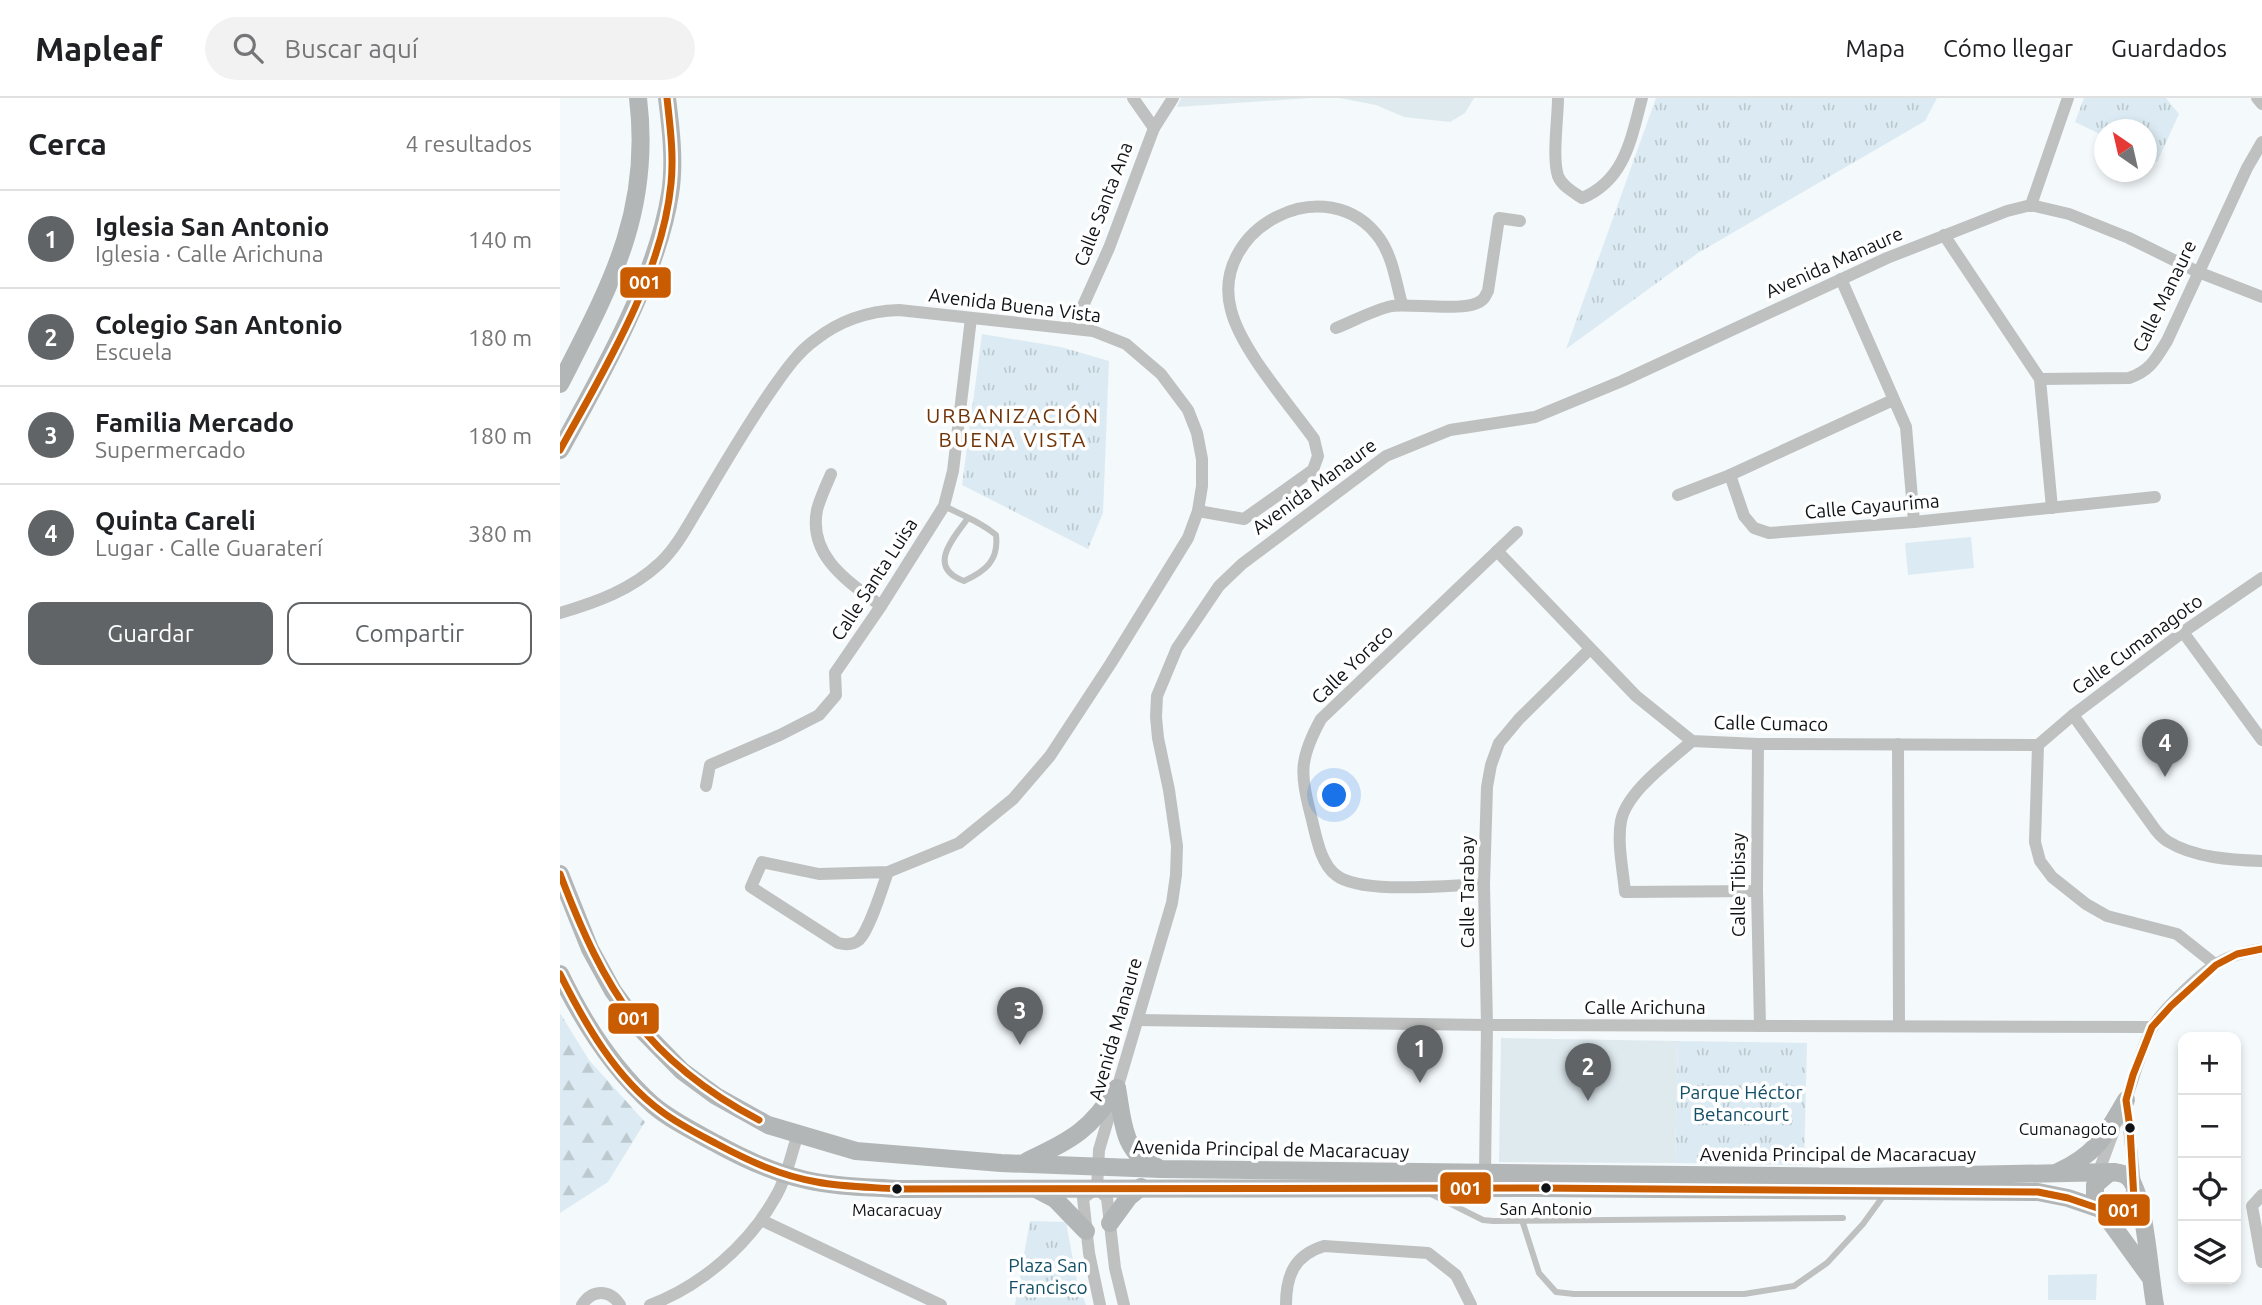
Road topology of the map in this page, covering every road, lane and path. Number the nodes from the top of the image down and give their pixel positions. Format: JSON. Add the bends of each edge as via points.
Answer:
{"nodes":[{"id":1,"x":638,"y":98,"type":"edge"},
{"id":2,"x":667,"y":98,"type":"edge"},
{"id":3,"x":1133,"y":98,"type":"edge"},
{"id":4,"x":1173,"y":98,"type":"edge"},
{"id":5,"x":1558,"y":98,"type":"edge"},
{"id":6,"x":1642,"y":98,"type":"edge"},
{"id":7,"x":2068,"y":98,"type":"edge"},
{"id":8,"x":2258,"y":98,"type":"edge"},
{"id":9,"x":2262,"y":104,"type":"edge"},
{"id":10,"x":1154,"y":128,"type":"junction"},
{"id":11,"x":2262,"y":142,"type":"edge"},
{"id":12,"x":2031,"y":205,"type":"junction"},
{"id":13,"x":1520,"y":221,"type":"dead end"},
{"id":14,"x":1944,"y":235,"type":"junction"},
{"id":15,"x":2198,"y":272,"type":"junction"},
{"id":16,"x":1840,"y":279,"type":"junction"},
{"id":17,"x":2262,"y":297,"type":"edge"},
{"id":18,"x":1402,"y":304,"type":"junction"},
{"id":19,"x":971,"y":318,"type":"junction"},
{"id":20,"x":1073,"y":328,"type":"junction"},
{"id":21,"x":1336,"y":328,"type":"dead end"},
{"id":22,"x":2040,"y":379,"type":"junction"},
{"id":23,"x":560,"y":384,"type":"edge"},
{"id":24,"x":1893,"y":400,"type":"junction"},
{"id":25,"x":560,"y":450,"type":"edge"},
{"id":26,"x":831,"y":474,"type":"dead end"},
{"id":27,"x":1730,"y":475,"type":"junction"},
{"id":28,"x":1678,"y":495,"type":"dead end"},
{"id":29,"x":2155,"y":497,"type":"dead end"},
{"id":30,"x":944,"y":506,"type":"junction"},
{"id":31,"x":2052,"y":508,"type":"junction"},
{"id":32,"x":1198,"y":511,"type":"junction"},
{"id":33,"x":968,"y":518,"type":"junction"},
{"id":34,"x":1914,"y":522,"type":"junction"},
{"id":35,"x":1517,"y":532,"type":"dead end"},
{"id":36,"x":1497,"y":551,"type":"junction"},
{"id":37,"x":2262,"y":578,"type":"edge"},
{"id":38,"x":881,"y":606,"type":"junction"},
{"id":39,"x":560,"y":613,"type":"edge"},
{"id":40,"x":2183,"y":632,"type":"junction"},
{"id":41,"x":1590,"y":649,"type":"junction"},
{"id":42,"x":2074,"y":715,"type":"junction"},
{"id":43,"x":2262,"y":740,"type":"edge"},
{"id":44,"x":1692,"y":741,"type":"junction"},
{"id":45,"x":1758,"y":744,"type":"junction"},
{"id":46,"x":1898,"y":744,"type":"junction"},
{"id":47,"x":2038,"y":746,"type":"junction"},
{"id":48,"x":706,"y":786,"type":"dead end"},
{"id":49,"x":2262,"y":861,"type":"edge"},
{"id":50,"x":888,"y":872,"type":"junction"},
{"id":51,"x":560,"y":874,"type":"edge"},
{"id":52,"x":1484,"y":884,"type":"junction"},
{"id":53,"x":1757,"y":891,"type":"junction"},
{"id":54,"x":2262,"y":949,"type":"edge"},
{"id":55,"x":2216,"y":965,"type":"junction"},
{"id":56,"x":560,"y":974,"type":"edge"},
{"id":57,"x":1138,"y":1020,"type":"junction"},
{"id":58,"x":1487,"y":1025,"type":"junction"},
{"id":59,"x":1899,"y":1026,"type":"junction"},
{"id":60,"x":1760,"y":1027,"type":"junction"},
{"id":61,"x":2152,"y":1027,"type":"junction"},
{"id":62,"x":1117,"y":1088,"type":"junction"},
{"id":63,"x":2126,"y":1100,"type":"junction"},
{"id":64,"x":798,"y":1134,"type":"junction"},
{"id":65,"x":1024,"y":1162,"type":"junction"},
{"id":66,"x":1097,"y":1165,"type":"junction"},
{"id":67,"x":1161,"y":1168,"type":"junction"},
{"id":68,"x":1485,"y":1173,"type":"junction"},
{"id":69,"x":785,"y":1174,"type":"junction"},
{"id":70,"x":2054,"y":1175,"type":"junction"},
{"id":71,"x":2103,"y":1177,"type":"junction"},
{"id":72,"x":1141,"y":1187,"type":"junction"},
{"id":73,"x":1097,"y":1188,"type":"junction"},
{"id":74,"x":1036,"y":1189,"type":"junction"},
{"id":75,"x":1423,"y":1190,"type":"junction"},
{"id":76,"x":1887,"y":1191,"type":"junction"},
{"id":77,"x":2135,"y":1192,"type":"junction"},
{"id":78,"x":2262,"y":1195,"type":"edge"},
{"id":79,"x":2099,"y":1208,"type":"junction"},
{"id":80,"x":1843,"y":1218,"type":"dead end"},
{"id":81,"x":761,"y":1220,"type":"junction"},
{"id":82,"x":1522,"y":1220,"type":"junction"},
{"id":83,"x":1110,"y":1223,"type":"junction"},
{"id":84,"x":1086,"y":1231,"type":"junction"},
{"id":85,"x":2262,"y":1262,"type":"edge"},
{"id":86,"x":2150,"y":1277,"type":"junction"},
{"id":87,"x":582,"y":1305,"type":"edge"},
{"id":88,"x":620,"y":1305,"type":"edge"},
{"id":89,"x":650,"y":1305,"type":"edge"},
{"id":90,"x":941,"y":1305,"type":"edge"},
{"id":91,"x":1100,"y":1305,"type":"edge"},
{"id":92,"x":1124,"y":1305,"type":"edge"},
{"id":93,"x":1286,"y":1305,"type":"edge"},
{"id":94,"x":1471,"y":1305,"type":"edge"},
{"id":95,"x":2155,"y":1305,"type":"edge"}],
"edges":[{"from":1,"to":23,"type":"street","via":[[641,156],[631,227],[606,291]]},
{"from":2,"to":25,"type":"street","via":[[673,163],[670,195],[648,275]]},
{"from":3,"to":10,"type":"street","name":"Calle Santa Ana"},
{"from":4,"to":10,"type":"street"},
{"from":5,"to":6,"type":"street","via":[[1558,176],[1582,198],[1608,184],[1626,154]]},
{"from":7,"to":12,"type":"street"},
{"from":8,"to":9,"type":"street"},
{"from":10,"to":20,"type":"street","name":"Calle Santa Ana"},
{"from":11,"to":15,"type":"street","name":"Calle Manaure"},
{"from":12,"to":14,"type":"street","name":"Avenida Manaure"},
{"from":12,"to":15,"type":"street","name":"Avenida Manaure","via":[[2069,214],[2129,238]]},
{"from":13,"to":18,"type":"street","via":[[1499,218],[1488,291],[1482,301],[1473,305]]},
{"from":14,"to":16,"type":"street","name":"Avenida Manaure"},
{"from":14,"to":22,"type":"street"},
{"from":15,"to":17,"type":"street","name":"Avenida Manaure"},
{"from":15,"to":22,"type":"street","name":"Calle Manaure","via":[[2153,366],[2129,378]]},
{"from":16,"to":24,"type":"street"},
{"from":16,"to":57,"type":"street","name":"Avenida Manaure","via":[[1535,417],[1450,430],[1385,456],[1219,586],[1177,648],[1157,696],[1157,738],[1174,818],[1177,874]]},
{"from":18,"to":21,"type":"street"},
{"from":18,"to":32,"type":"street","via":[[1380,240],[1365,222],[1344,210],[1324,205],[1302,207],[1278,215],[1258,229],[1230,268],[1230,308],[1249,349],[1314,439],[1318,456],[1313,470],[1244,519]]},
{"from":19,"to":20,"type":"street","name":"Avenida Buena Vista"},
{"from":19,"to":30,"type":"street","name":"Calle Santa Luisa","via":[[953,471]]},
{"from":19,"to":39,"type":"street","name":"Avenida Buena Vista","via":[[899,310],[874,312],[831,328],[812,341],[765,399],[662,561],[620,592]]},
{"from":20,"to":32,"type":"street","name":"Avenida Buena Vista","via":[[1126,344],[1161,374],[1182,400],[1198,433],[1202,459]]},
{"from":22,"to":31,"type":"street"},
{"from":24,"to":27,"type":"street"},
{"from":24,"to":34,"type":"street","via":[[1906,427]]},
{"from":26,"to":38,"type":"street","via":[[818,508],[818,540],[842,577]]},
{"from":27,"to":28,"type":"street"},
{"from":27,"to":34,"type":"street","name":"Calle Cayaurima","via":[[1744,516],[1754,528],[1769,533]]},
{"from":29,"to":31,"type":"street","name":"Calle Cayaurima"},
{"from":30,"to":33,"type":"lane"},
{"from":30,"to":38,"type":"street","name":"Calle Santa Luisa"},
{"from":31,"to":34,"type":"street","name":"Calle Cayaurima"},
{"from":32,"to":50,"type":"street","name":"Avenida Buena Vista","via":[[1182,550],[1050,756],[1013,799],[959,843]]},
{"from":33,"to":33,"type":"lane","via":[[996,535],[998,549],[990,564],[964,581],[953,577],[944,556]]},
{"from":35,"to":36,"type":"street","name":"Calle Yoraco"},
{"from":36,"to":41,"type":"street","name":"Calle Cumaco"},
{"from":36,"to":52,"type":"street","name":"Calle Yoraco","via":[[1321,719],[1304,755],[1303,770],[1317,841],[1334,874],[1378,887]]},
{"from":37,"to":40,"type":"street","name":"Calle Cumanagoto"},
{"from":38,"to":48,"type":"street","name":"Calle Santa Luisa","via":[[835,673],[836,695],[819,715],[710,765]]},
{"from":40,"to":42,"type":"street","name":"Calle Cumanagoto"},
{"from":40,"to":43,"type":"street"},
{"from":41,"to":44,"type":"street","name":"Calle Cumaco","via":[[1636,696]]},
{"from":41,"to":52,"type":"street","name":"Calle Tarabay","via":[[1499,743],[1487,787]]},
{"from":42,"to":47,"type":"street","name":"Calle Cumanagoto"},
{"from":42,"to":49,"type":"street","via":[[2165,840],[2201,854]]},
{"from":44,"to":45,"type":"street","name":"Calle Cumaco"},
{"from":44,"to":53,"type":"street","via":[[1647,781],[1625,809],[1620,836],[1625,892]]},
{"from":45,"to":46,"type":"street","name":"Calle Cumaco"},
{"from":45,"to":53,"type":"street","name":"Calle Tibisay"},
{"from":46,"to":47,"type":"street","name":"Calle Cumaco"},
{"from":46,"to":59,"type":"street"},
{"from":47,"to":55,"type":"street","via":[[2035,842],[2040,861],[2052,877],[2107,916],[2177,934]]},
{"from":50,"to":50,"type":"street","name":"Avenida Buena Vista","via":[[819,874],[762,862],[751,887],[848,945],[858,942],[864,933]]},
{"from":51,"to":64,"type":"street","name":"Avenida Principal de Macaracuay","via":[[595,959],[641,1030],[702,1087],[768,1125]]},
{"from":52,"to":58,"type":"street","name":"Calle Tarabay"},
{"from":53,"to":60,"type":"street","name":"Calle Tibisay"},
{"from":54,"to":55,"type":"street"},
{"from":55,"to":61,"type":"street"},
{"from":56,"to":69,"type":"street","name":"Avenida Principal de Macaracuay","via":[[595,1036],[654,1106],[754,1164]]},
{"from":57,"to":58,"type":"street","name":"Calle Arichuna"},
{"from":57,"to":62,"type":"street","name":"Avenida Manaure"},
{"from":58,"to":60,"type":"street","name":"Calle Arichuna"},
{"from":58,"to":68,"type":"street","name":"Calle Tarabay"},
{"from":59,"to":60,"type":"street","name":"Calle Arichuna"},
{"from":59,"to":61,"type":"street","name":"Calle Arichuna"},
{"from":61,"to":63,"type":"street"},
{"from":62,"to":65,"type":"street","via":[[1090,1125],[1062,1145]]},
{"from":62,"to":66,"type":"street","name":"Avenida Manaure"},
{"from":62,"to":67,"type":"street","via":[[1132,1149],[1144,1162]]},
{"from":63,"to":70,"type":"street","via":[[2091,1153]]},
{"from":63,"to":71,"type":"street"},
{"from":63,"to":77,"type":"street"},
{"from":64,"to":65,"type":"street","name":"Avenida Principal de Macaracuay","via":[[873,1153]]},
{"from":64,"to":69,"type":"street"},
{"from":65,"to":66,"type":"street","name":"Avenida Principal de Macaracuay"},
{"from":66,"to":67,"type":"street","name":"Avenida Principal de Macaracuay"},
{"from":66,"to":73,"type":"street","name":"Avenida Manaure"},
{"from":67,"to":68,"type":"street","name":"Avenida Principal de Macaracuay"},
{"from":68,"to":70,"type":"street","name":"Avenida Principal de Macaracuay"},
{"from":69,"to":74,"type":"street","name":"Avenida Principal de Macaracuay","via":[[858,1186]]},
{"from":69,"to":81,"type":"street","via":[[778,1195]]},
{"from":70,"to":71,"type":"street","name":"Avenida Principal de Macaracuay"},
{"from":71,"to":77,"type":"street","via":[[2127,1176]]},
{"from":71,"to":79,"type":"street","via":[[2095,1201]]},
{"from":72,"to":73,"type":"street","name":"Avenida Principal de Macaracuay"},
{"from":72,"to":75,"type":"street","name":"Avenida Principal de Macaracuay"},
{"from":72,"to":83,"type":"street"},
{"from":73,"to":74,"type":"street","name":"Avenida Principal de Macaracuay"},
{"from":73,"to":83,"type":"street","via":[[1107,1198]]},
{"from":73,"to":84,"type":"street","via":[[1083,1198]]},
{"from":74,"to":84,"type":"street","via":[[1055,1199]]},
{"from":75,"to":76,"type":"street","name":"Avenida Principal de Macaracuay"},
{"from":75,"to":82,"type":"lane","via":[[1483,1220]]},
{"from":76,"to":79,"type":"street","name":"Avenida Principal de Macaracuay","via":[[2038,1192]]},
{"from":76,"to":82,"type":"lane","via":[[1827,1263],[1794,1286],[1744,1294],[1556,1292],[1539,1273]]},
{"from":77,"to":79,"type":"street","name":"Avenida Principal de Macaracuay","via":[[2123,1212]]},
{"from":77,"to":86,"type":"street","via":[[2150,1250]]},
{"from":78,"to":85,"type":"street","via":[[2252,1206]]},
{"from":79,"to":86,"type":"street"},
{"from":80,"to":82,"type":"lane"},
{"from":81,"to":89,"type":"street","via":[[698,1280]]},
{"from":81,"to":90,"type":"street"},
{"from":83,"to":92,"type":"street"},
{"from":84,"to":91,"type":"street"},
{"from":86,"to":95,"type":"street"},
{"from":87,"to":88,"type":"street","via":[[602,1293]]},
{"from":93,"to":94,"type":"street","via":[[1286,1286],[1296,1264],[1308,1251],[1333,1246],[1428,1253],[1456,1275]]}]}
